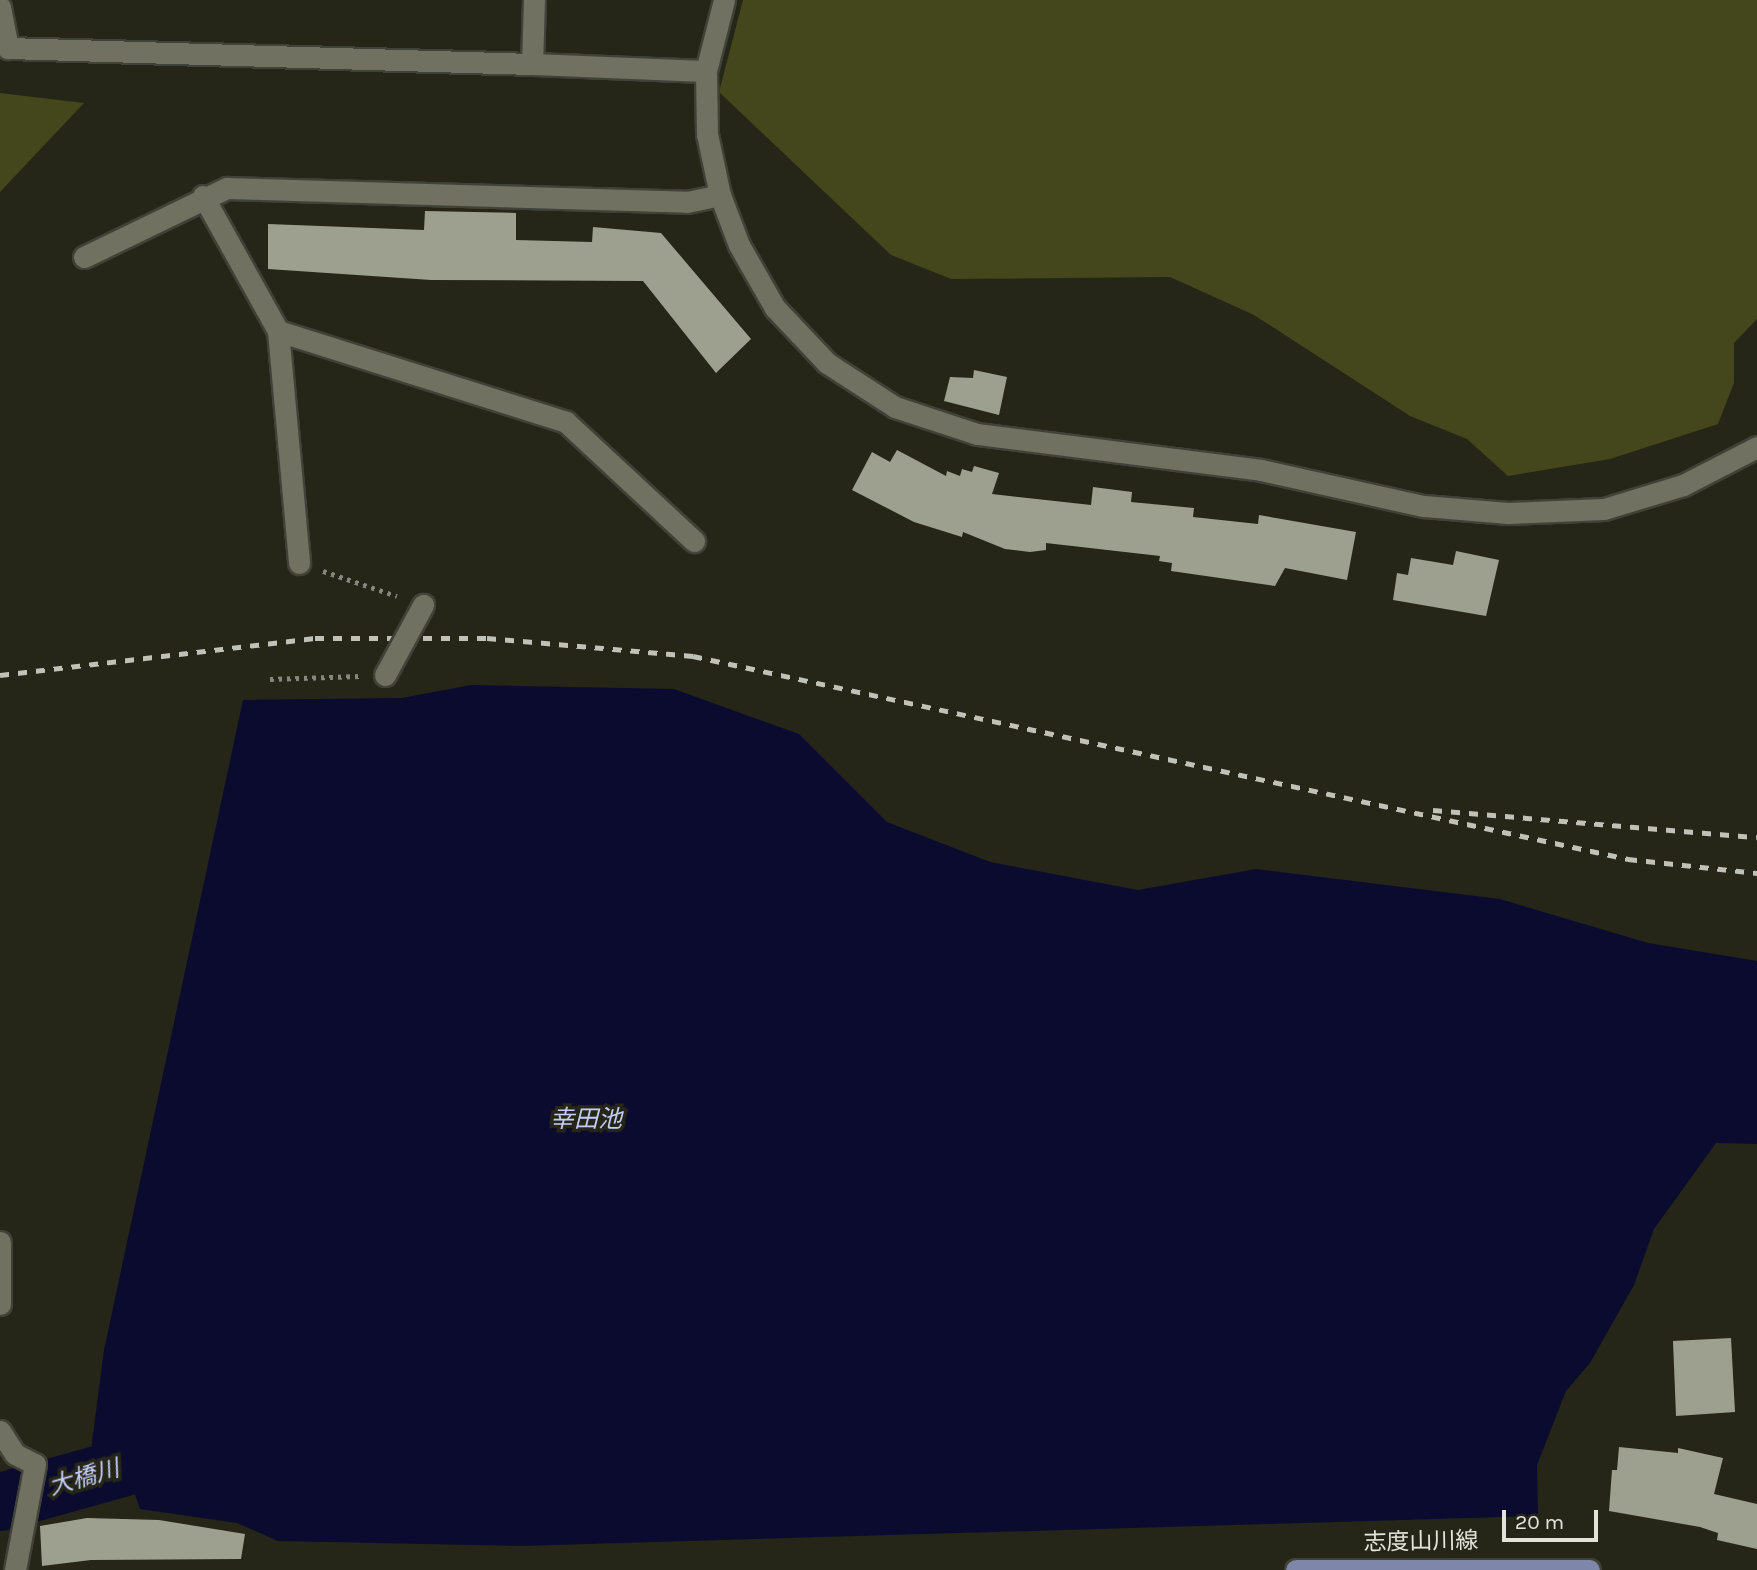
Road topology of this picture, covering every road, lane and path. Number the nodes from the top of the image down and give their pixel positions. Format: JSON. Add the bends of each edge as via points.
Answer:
{"nodes":[{"id":1,"x":534,"y":0,"type":"edge"},
{"id":2,"x":724,"y":0,"type":"edge"},
{"id":3,"x":0,"y":7,"type":"edge"},
{"id":4,"x":532,"y":64,"type":"junction"},
{"id":5,"x":706,"y":71,"type":"junction"},
{"id":6,"x":720,"y":195,"type":"junction"},
{"id":7,"x":203,"y":196,"type":"junction"},
{"id":8,"x":84,"y":257,"type":"dead end"},
{"id":9,"x":278,"y":331,"type":"junction"},
{"id":10,"x":1757,"y":447,"type":"edge"},
{"id":11,"x":694,"y":541,"type":"dead end"},
{"id":12,"x":299,"y":563,"type":"joint"},
{"id":13,"x":423,"y":605,"type":"joint"},
{"id":14,"x":385,"y":676,"type":"joint"},
{"id":15,"x":270,"y":679,"type":"dead end"},
{"id":16,"x":0,"y":1242,"type":"edge"},
{"id":17,"x":0,"y":1304,"type":"edge"},
{"id":18,"x":0,"y":1431,"type":"edge"},
{"id":19,"x":15,"y":1570,"type":"edge"},
{"id":20,"x":1296,"y":1570,"type":"edge"},
{"id":21,"x":1589,"y":1570,"type":"edge"}],
"edges":[{"from":1,"to":4,"type":"street"},
{"from":2,"to":5,"type":"street"},
{"from":3,"to":4,"type":"street","via":[[8,48]]},
{"from":4,"to":5,"type":"street"},
{"from":5,"to":6,"type":"street","via":[[707,134]]},
{"from":6,"to":7,"type":"street","via":[[687,202],[227,188]]},
{"from":6,"to":10,"type":"street","via":[[739,245],[775,308],[827,363],[895,407],[977,434],[1261,470],[1424,506],[1508,513],[1604,509],[1683,485]]},
{"from":7,"to":8,"type":"street"},
{"from":7,"to":9,"type":"street"},
{"from":9,"to":11,"type":"street","via":[[566,422]]},
{"from":9,"to":12,"type":"street"},
{"from":12,"to":13,"type":"path"},
{"from":13,"to":14,"type":"street","bridge":true},
{"from":14,"to":15,"type":"path"},
{"from":16,"to":17,"type":"street"},
{"from":18,"to":19,"type":"street","via":[[15,1454],[35,1464]]},
{"from":20,"to":21,"type":"main road","name":"志度山川線"}]}
